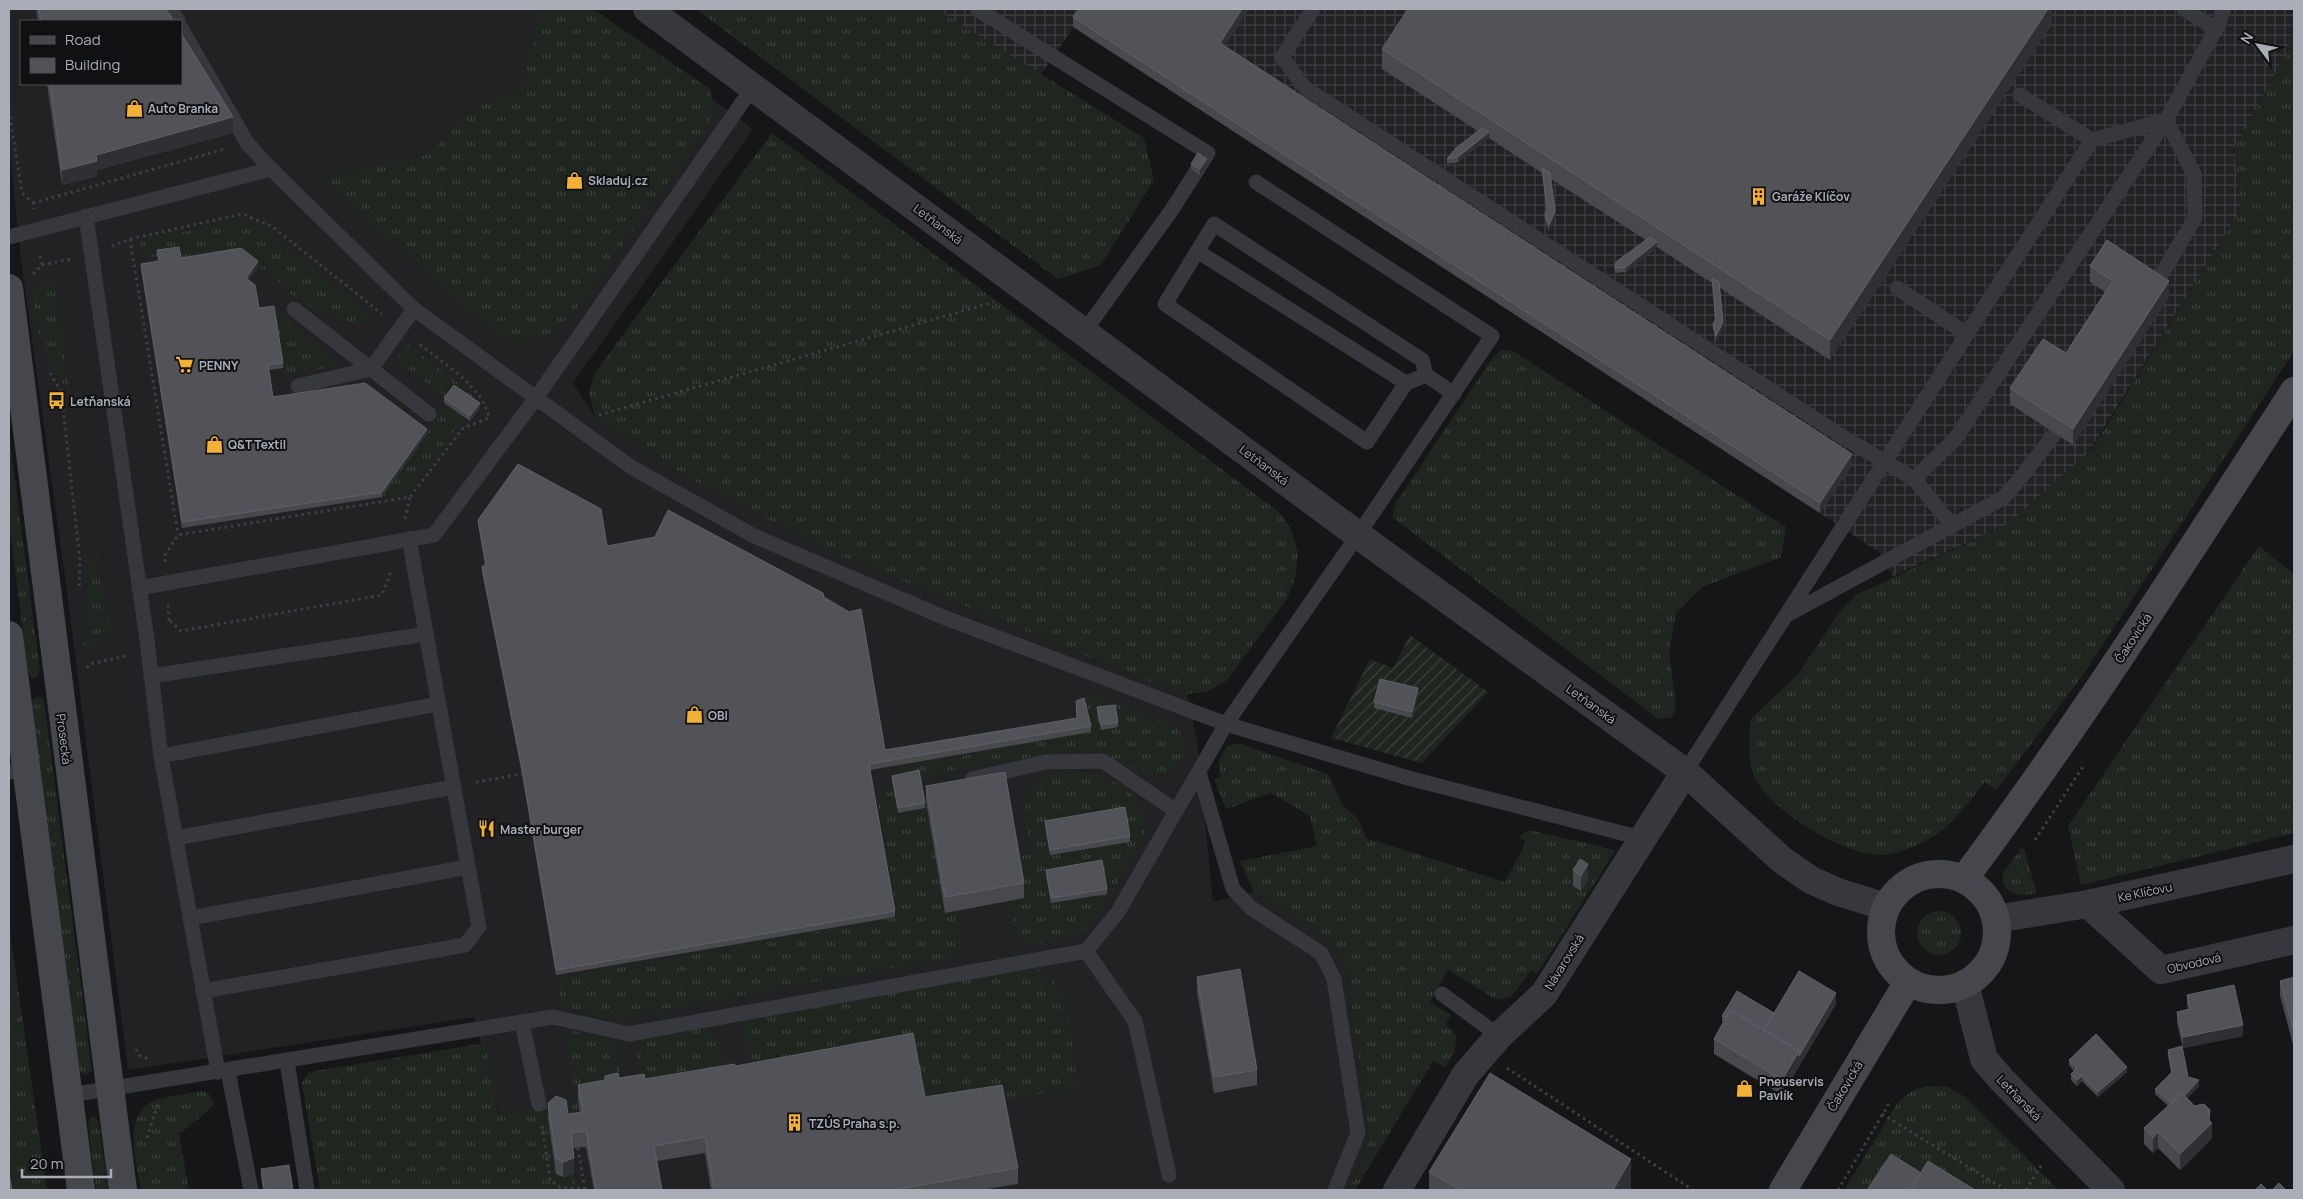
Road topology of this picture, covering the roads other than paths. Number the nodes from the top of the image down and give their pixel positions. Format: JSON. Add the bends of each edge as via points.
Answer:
{"nodes":[{"id":1,"x":170,"y":9,"type":"edge"},
{"id":2,"x":647,"y":9,"type":"edge"},
{"id":3,"x":977,"y":9,"type":"edge"},
{"id":4,"x":1313,"y":9,"type":"edge"},
{"id":5,"x":2184,"y":9,"type":"edge"},
{"id":6,"x":2224,"y":9,"type":"edge"},
{"id":7,"x":177,"y":20,"type":"edge"},
{"id":8,"x":2216,"y":28,"type":"junction"},
{"id":9,"x":182,"y":30,"type":"edge"},
{"id":10,"x":753,"y":87,"type":"junction"},
{"id":11,"x":2020,"y":94,"type":"dead end"},
{"id":12,"x":220,"y":97,"type":"junction"},
{"id":13,"x":203,"y":101,"type":"edge"},
{"id":14,"x":2166,"y":120,"type":"junction"},
{"id":15,"x":2092,"y":140,"type":"junction"},
{"id":16,"x":271,"y":169,"type":"junction"},
{"id":17,"x":1256,"y":182,"type":"dead end"},
{"id":18,"x":86,"y":216,"type":"junction"},
{"id":19,"x":9,"y":236,"type":"edge"},
{"id":20,"x":1197,"y":251,"type":"junction"},
{"id":21,"x":2154,"y":287,"type":"edge"},
{"id":22,"x":9,"y":288,"type":"edge"},
{"id":23,"x":1897,"y":288,"type":"dead end"},
{"id":24,"x":294,"y":309,"type":"dead end"},
{"id":25,"x":414,"y":310,"type":"junction"},
{"id":26,"x":1084,"y":332,"type":"junction"},
{"id":27,"x":1967,"y":334,"type":"junction"},
{"id":28,"x":371,"y":369,"type":"junction"},
{"id":29,"x":1426,"y":376,"type":"junction"},
{"id":30,"x":1406,"y":383,"type":"junction"},
{"id":31,"x":298,"y":386,"type":"dead end"},
{"id":32,"x":2294,"y":391,"type":"edge"},
{"id":33,"x":1454,"y":394,"type":"junction"},
{"id":34,"x":536,"y":398,"type":"junction"},
{"id":35,"x":429,"y":414,"type":"dead end"},
{"id":36,"x":2055,"y":433,"type":"edge"},
{"id":37,"x":1885,"y":461,"type":"junction"},
{"id":38,"x":1914,"y":479,"type":"junction"},
{"id":39,"x":1952,"y":525,"type":"junction"},
{"id":40,"x":1358,"y":535,"type":"junction"},
{"id":41,"x":404,"y":540,"type":"junction"},
{"id":42,"x":139,"y":588,"type":"junction"},
{"id":43,"x":1786,"y":616,"type":"junction"},
{"id":44,"x":426,"y":634,"type":"junction"},
{"id":45,"x":9,"y":635,"type":"edge"},
{"id":46,"x":151,"y":676,"type":"junction"},
{"id":47,"x":438,"y":704,"type":"junction"},
{"id":48,"x":1226,"y":724,"type":"junction"},
{"id":49,"x":161,"y":756,"type":"junction"},
{"id":50,"x":18,"y":771,"type":"edge"},
{"id":51,"x":1199,"y":772,"type":"junction"},
{"id":52,"x":1685,"y":772,"type":"junction"},
{"id":53,"x":961,"y":782,"type":"edge"},
{"id":54,"x":454,"y":787,"type":"junction"},
{"id":55,"x":1176,"y":811,"type":"junction"},
{"id":56,"x":176,"y":838,"type":"junction"},
{"id":57,"x":1641,"y":838,"type":"junction"},
{"id":58,"x":2294,"y":859,"type":"edge"},
{"id":59,"x":468,"y":867,"type":"junction"},
{"id":60,"x":1964,"y":879,"type":"junction"},
{"id":61,"x":2088,"y":904,"type":"junction"},
{"id":62,"x":1886,"y":907,"type":"junction"},
{"id":63,"x":190,"y":918,"type":"junction"},
{"id":64,"x":1995,"y":919,"type":"junction"},
{"id":65,"x":2294,"y":940,"type":"edge"},
{"id":66,"x":1086,"y":951,"type":"junction"},
{"id":67,"x":1908,"y":982,"type":"junction"},
{"id":68,"x":1965,"y":984,"type":"junction"},
{"id":69,"x":203,"y":990,"type":"junction"},
{"id":70,"x":1442,"y":994,"type":"dead end"},
{"id":71,"x":522,"y":1022,"type":"junction"},
{"id":72,"x":1499,"y":1036,"type":"junction"},
{"id":73,"x":287,"y":1061,"type":"junction"},
{"id":74,"x":223,"y":1072,"type":"junction"},
{"id":75,"x":109,"y":1088,"type":"junction"},
{"id":76,"x":70,"y":1095,"type":"junction"},
{"id":77,"x":539,"y":1104,"type":"road end"},
{"id":78,"x":1168,"y":1175,"type":"dead end"},
{"id":79,"x":81,"y":1190,"type":"edge"},
{"id":80,"x":123,"y":1190,"type":"edge"},
{"id":81,"x":251,"y":1190,"type":"edge"},
{"id":82,"x":307,"y":1190,"type":"edge"},
{"id":83,"x":1335,"y":1190,"type":"edge"},
{"id":84,"x":1397,"y":1190,"type":"edge"},
{"id":85,"x":1782,"y":1190,"type":"edge"},
{"id":86,"x":2111,"y":1190,"type":"edge"}],
"edges":[{"from":1,"to":7,"type":"lane"},
{"from":2,"to":10,"type":"street","name":"Letňanská"},
{"from":3,"to":26,"type":"lane","via":[[1208,153],[1171,211]]},
{"from":4,"to":37,"type":"lane","via":[[1282,57],[1305,88]]},
{"from":5,"to":8,"type":"lane"},
{"from":6,"to":8,"type":"lane"},
{"from":8,"to":14,"type":"lane"},
{"from":9,"to":12,"type":"lane"},
{"from":10,"to":26,"type":"street","name":"Letňanská"},
{"from":10,"to":34,"type":"lane"},
{"from":11,"to":15,"type":"lane"},
{"from":12,"to":13,"type":"lane"},
{"from":12,"to":16,"type":"lane","via":[[247,143]]},
{"from":14,"to":15,"type":"lane"},
{"from":14,"to":21,"type":"lane","via":[[2194,174],[2194,218]]},
{"from":14,"to":38,"type":"lane","via":[[1955,439]]},
{"from":15,"to":27,"type":"lane"},
{"from":16,"to":18,"type":"lane"},
{"from":16,"to":25,"type":"lane"},
{"from":17,"to":33,"type":"lane","via":[[1492,336]]},
{"from":18,"to":19,"type":"lane"},
{"from":18,"to":42,"type":"lane"},
{"from":20,"to":29,"type":"lane","via":[[1214,224],[1422,360]]},
{"from":20,"to":30,"type":"lane"},
{"from":20,"to":30,"type":"lane","via":[[1165,304],[1367,442]]},
{"from":22,"to":75,"type":"main road","name":"Prosecká"},
{"from":23,"to":27,"type":"lane"},
{"from":24,"to":28,"type":"lane"},
{"from":25,"to":28,"type":"lane"},
{"from":25,"to":34,"type":"lane"},
{"from":26,"to":40,"type":"street","name":"Letňanská"},
{"from":27,"to":37,"type":"lane"},
{"from":28,"to":31,"type":"lane"},
{"from":28,"to":35,"type":"lane"},
{"from":29,"to":30,"type":"lane"},
{"from":29,"to":33,"type":"lane"},
{"from":32,"to":60,"type":"main road","name":"Čakovická","via":[[2127,647],[2010,818]]},
{"from":33,"to":40,"type":"lane"},
{"from":34,"to":41,"type":"lane","via":[[434,535]]},
{"from":34,"to":48,"type":"lane","via":[[632,467],[754,536],[943,617]]},
{"from":36,"to":39,"type":"lane","via":[[2002,498]]},
{"from":37,"to":38,"type":"lane"},
{"from":37,"to":43,"type":"lane"},
{"from":38,"to":39,"type":"lane"},
{"from":39,"to":43,"type":"lane"},
{"from":40,"to":48,"type":"lane"},
{"from":40,"to":52,"type":"street","name":"Letňanská"},
{"from":41,"to":42,"type":"lane"},
{"from":41,"to":44,"type":"lane"},
{"from":42,"to":46,"type":"lane"},
{"from":43,"to":52,"type":"lane"},
{"from":44,"to":46,"type":"lane"},
{"from":44,"to":47,"type":"lane"},
{"from":45,"to":50,"type":"main road"},
{"from":46,"to":49,"type":"lane"},
{"from":47,"to":49,"type":"lane"},
{"from":47,"to":54,"type":"lane"},
{"from":48,"to":51,"type":"lane"},
{"from":48,"to":57,"type":"lane","via":[[1412,779]]},
{"from":49,"to":56,"type":"lane"},
{"from":50,"to":76,"type":"main road"},
{"from":51,"to":55,"type":"lane"},
{"from":51,"to":83,"type":"lane","via":[[1233,889],[1251,908],[1321,953],[1334,979],[1358,1133]]},
{"from":52,"to":57,"type":"street","name":"Návarovská"},
{"from":52,"to":62,"type":"street","name":"Letňanská","via":[[1782,860],[1811,880]]},
{"from":53,"to":55,"type":"lane","via":[[1046,762],[1103,761]]},
{"from":54,"to":56,"type":"lane"},
{"from":54,"to":59,"type":"lane"},
{"from":55,"to":66,"type":"lane","via":[[1118,912]]},
{"from":56,"to":63,"type":"lane"},
{"from":57,"to":72,"type":"street","name":"Návarovská","via":[[1544,994]]},
{"from":58,"to":61,"type":"street","name":"Ke Klíčovu"},
{"from":59,"to":63,"type":"lane"},
{"from":59,"to":69,"type":"lane","via":[[479,927],[465,945]]},
{"from":60,"to":62,"type":"main road","via":[[1928,875],[1911,881],[1896,892]]},
{"from":60,"to":64,"type":"main road","via":[[1989,903]]},
{"from":61,"to":64,"type":"street","name":"Ke Klíčovu"},
{"from":61,"to":65,"type":"street","name":"Obvodová","via":[[2161,970]]},
{"from":62,"to":67,"type":"main road","via":[[1881,924],[1881,942],[1897,973]]},
{"from":63,"to":69,"type":"lane"},
{"from":64,"to":68,"type":"main road","via":[[1997,938],[1992,956],[1981,972]]},
{"from":66,"to":71,"type":"lane","via":[[629,1034],[553,1017]]},
{"from":66,"to":78,"type":"lane","via":[[1135,1021]]},
{"from":67,"to":68,"type":"main road","via":[[1929,990],[1948,990]]},
{"from":67,"to":85,"type":"main road","name":"Čakovická"},
{"from":68,"to":86,"type":"street","name":"Letňanská","via":[[1984,1059]]},
{"from":69,"to":74,"type":"lane"},
{"from":70,"to":72,"type":"lane"},
{"from":71,"to":73,"type":"lane"},
{"from":71,"to":77,"type":"lane"},
{"from":72,"to":84,"type":"street","name":"Návarovská","via":[[1466,1074]]},
{"from":73,"to":74,"type":"lane"},
{"from":73,"to":82,"type":"lane"},
{"from":74,"to":75,"type":"lane"},
{"from":74,"to":81,"type":"lane"},
{"from":75,"to":76,"type":"lane"},
{"from":75,"to":80,"type":"main road","name":"Prosecká"},
{"from":76,"to":79,"type":"main road"}]}
